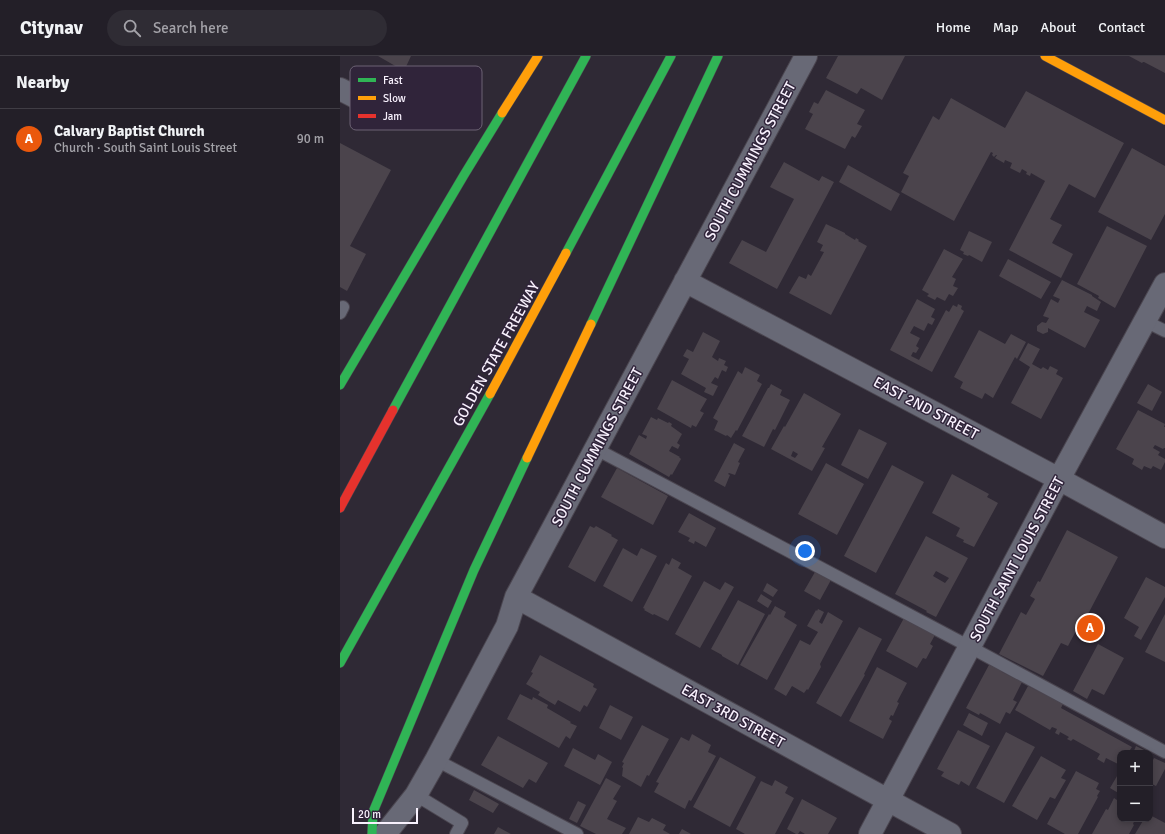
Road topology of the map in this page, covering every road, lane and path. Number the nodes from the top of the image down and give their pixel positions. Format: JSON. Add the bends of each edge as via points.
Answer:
{"nodes":[{"id":1,"x":538,"y":56,"type":"edge"},
{"id":2,"x":586,"y":56,"type":"edge"},
{"id":3,"x":671,"y":56,"type":"edge"},
{"id":4,"x":718,"y":56,"type":"edge"},
{"id":5,"x":806,"y":56,"type":"edge"},
{"id":6,"x":1045,"y":56,"type":"edge"},
{"id":7,"x":340,"y":89,"type":"edge"},
{"id":8,"x":350,"y":94,"type":"edge"},
{"id":9,"x":1165,"y":120,"type":"edge"},
{"id":10,"x":686,"y":281,"type":"junction"},
{"id":11,"x":1165,"y":284,"type":"edge"},
{"id":12,"x":1146,"y":322,"type":"junction"},
{"id":13,"x":1165,"y":331,"type":"edge"},
{"id":14,"x":340,"y":385,"type":"edge"},
{"id":15,"x":596,"y":449,"type":"junction"},
{"id":16,"x":1059,"y":479,"type":"junction"},
{"id":17,"x":340,"y":508,"type":"edge"},
{"id":18,"x":1165,"y":537,"type":"edge"},
{"id":19,"x":516,"y":597,"type":"junction"},
{"id":20,"x":970,"y":647,"type":"junction"},
{"id":21,"x":340,"y":663,"type":"edge"},
{"id":22,"x":1165,"y":752,"type":"edge"},
{"id":23,"x":436,"y":760,"type":"junction"},
{"id":24,"x":416,"y":795,"type":"junction"},
{"id":25,"x":888,"y":800,"type":"junction"},
{"id":26,"x":372,"y":834,"type":"edge"},
{"id":27,"x":385,"y":834,"type":"edge"},
{"id":28,"x":456,"y":834,"type":"edge"},
{"id":29,"x":577,"y":834,"type":"edge"},
{"id":30,"x":870,"y":834,"type":"edge"},
{"id":31,"x":950,"y":834,"type":"edge"}],
"edges":[{"from":1,"to":14,"type":"main road","via":[[464,175]]},
{"from":2,"to":17,"type":"main road"},
{"from":3,"to":21,"type":"main road","name":"GOLDEN STATE FREEWAY","via":[[508,363]]},
{"from":4,"to":26,"type":"main road","via":[[474,570],[374,812]]},
{"from":5,"to":10,"type":"street","name":"SOUTH CUMMINGS STREET"},
{"from":6,"to":9,"type":"main road"},
{"from":7,"to":8,"type":"street"},
{"from":10,"to":15,"type":"street","name":"SOUTH CUMMINGS STREET"},
{"from":10,"to":16,"type":"street","name":"EAST 2ND STREET"},
{"from":11,"to":12,"type":"street","name":"SOUTH SAINT LOUIS STREET"},
{"from":12,"to":13,"type":"lane"},
{"from":12,"to":16,"type":"street","name":"SOUTH SAINT LOUIS STREET"},
{"from":15,"to":19,"type":"street","name":"SOUTH CUMMINGS STREET"},
{"from":15,"to":20,"type":"lane"},
{"from":16,"to":18,"type":"street","name":"EAST 2ND STREET"},
{"from":16,"to":20,"type":"street","name":"SOUTH SAINT LOUIS STREET"},
{"from":19,"to":23,"type":"street","name":"SOUTH CUMMINGS STREET","via":[[507,626]]},
{"from":19,"to":25,"type":"street","name":"EAST 3RD STREET"},
{"from":20,"to":22,"type":"lane"},
{"from":20,"to":25,"type":"street","name":"SOUTH SAINT LOUIS STREET"},
{"from":23,"to":24,"type":"street","name":"SOUTH CUMMINGS STREET"},
{"from":23,"to":29,"type":"lane"},
{"from":24,"to":27,"type":"street","name":"SOUTH CUMMINGS STREET"},
{"from":24,"to":28,"type":"lane","via":[[462,823]]},
{"from":25,"to":30,"type":"street","name":"SOUTH SAINT LOUIS STREET"},
{"from":25,"to":31,"type":"street","name":"EAST 3RD STREET"}]}
